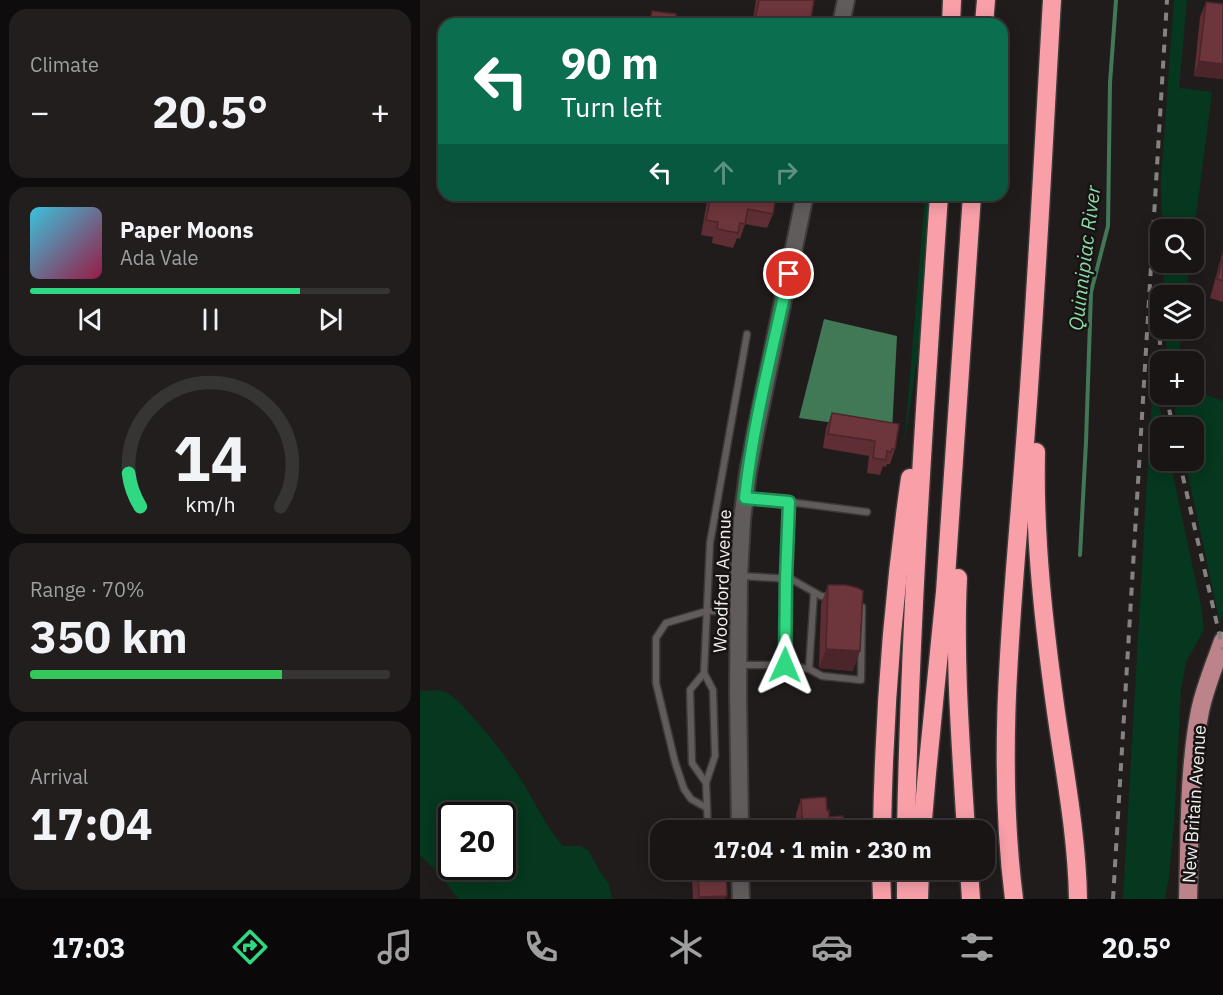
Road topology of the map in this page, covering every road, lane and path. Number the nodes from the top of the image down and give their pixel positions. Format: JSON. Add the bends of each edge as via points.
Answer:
{"nodes":[{"id":1,"x":846,"y":0,"type":"edge"},
{"id":2,"x":952,"y":0,"type":"edge"},
{"id":3,"x":986,"y":0,"type":"edge"},
{"id":4,"x":1052,"y":0,"type":"edge"},
{"id":5,"x":842,"y":18,"type":"edge"},
{"id":6,"x":951,"y":18,"type":"edge"},
{"id":7,"x":984,"y":18,"type":"edge"},
{"id":8,"x":804,"y":201,"type":"edge"},
{"id":9,"x":939,"y":201,"type":"edge"},
{"id":10,"x":972,"y":201,"type":"edge"},
{"id":11,"x":1033,"y":324,"type":"junction"},
{"id":12,"x":747,"y":334,"type":"dead end"},
{"id":13,"x":960,"y":369,"type":"junction"},
{"id":14,"x":927,"y":372,"type":"junction"},
{"id":15,"x":745,"y":498,"type":"junction"},
{"id":16,"x":789,"y":502,"type":"junction"},
{"id":17,"x":867,"y":512,"type":"dead end"},
{"id":18,"x":739,"y":576,"type":"junction"},
{"id":19,"x":786,"y":579,"type":"junction"},
{"id":20,"x":814,"y":592,"type":"junction"},
{"id":21,"x":842,"y":600,"type":"edge"},
{"id":22,"x":853,"y":602,"type":"edge"},
{"id":23,"x":707,"y":611,"type":"junction"},
{"id":24,"x":739,"y":611,"type":"junction"},
{"id":25,"x":1223,"y":641,"type":"edge"},
{"id":26,"x":738,"y":665,"type":"junction"},
{"id":27,"x":785,"y":665,"type":"junction"},
{"id":28,"x":809,"y":669,"type":"junction"},
{"id":29,"x":704,"y":673,"type":"junction"},
{"id":30,"x":706,"y":783,"type":"junction"},
{"id":31,"x":707,"y":808,"type":"junction"},
{"id":32,"x":708,"y":820,"type":"edge"},
{"id":33,"x":740,"y":820,"type":"edge"},
{"id":34,"x":882,"y":820,"type":"edge"},
{"id":35,"x":906,"y":820,"type":"edge"},
{"id":36,"x":923,"y":820,"type":"edge"},
{"id":37,"x":965,"y":820,"type":"edge"},
{"id":38,"x":741,"y":880,"type":"edge"},
{"id":39,"x":881,"y":880,"type":"edge"},
{"id":40,"x":906,"y":880,"type":"edge"},
{"id":41,"x":921,"y":880,"type":"edge"},
{"id":42,"x":970,"y":880,"type":"edge"},
{"id":43,"x":741,"y":899,"type":"edge"},
{"id":44,"x":882,"y":899,"type":"edge"},
{"id":45,"x":906,"y":899,"type":"edge"},
{"id":46,"x":920,"y":899,"type":"edge"},
{"id":47,"x":971,"y":899,"type":"edge"},
{"id":48,"x":1014,"y":899,"type":"edge"},
{"id":49,"x":1078,"y":899,"type":"edge"},
{"id":50,"x":1188,"y":899,"type":"edge"}],
"edges":[{"from":1,"to":5,"type":"street"},
{"from":2,"to":6,"type":"highway"},
{"from":3,"to":7,"type":"highway"},
{"from":4,"to":11,"type":"highway"},
{"from":8,"to":15,"type":"street","name":"Woodford Avenue"},
{"from":9,"to":14,"type":"highway"},
{"from":10,"to":13,"type":"highway"},
{"from":11,"to":48,"type":"highway","via":[[1006,714],[1005,773]]},
{"from":11,"to":49,"type":"highway","via":[[1039,565],[1074,829]]},
{"from":12,"to":23,"type":"lane","via":[[710,543]]},
{"from":13,"to":36,"type":"highway","via":[[945,592]]},
{"from":13,"to":37,"type":"highway","via":[[963,448],[957,631]]},
{"from":14,"to":34,"type":"highway","via":[[893,622]]},
{"from":14,"to":35,"type":"highway"},
{"from":15,"to":16,"type":"lane"},
{"from":15,"to":18,"type":"street","name":"Woodford Avenue"},
{"from":16,"to":17,"type":"lane"},
{"from":16,"to":19,"type":"lane"},
{"from":18,"to":19,"type":"lane"},
{"from":18,"to":24,"type":"street","name":"Woodford Avenue"},
{"from":19,"to":20,"type":"lane"},
{"from":19,"to":27,"type":"lane"},
{"from":20,"to":21,"type":"lane"},
{"from":20,"to":28,"type":"lane"},
{"from":22,"to":28,"type":"lane","via":[[862,607],[861,680],[822,676]]},
{"from":23,"to":24,"type":"lane"},
{"from":23,"to":29,"type":"lane"},
{"from":23,"to":31,"type":"lane","via":[[666,622],[656,638],[656,683],[675,762],[684,789],[691,799]]},
{"from":24,"to":26,"type":"street","name":"Woodford Avenue"},
{"from":25,"to":50,"type":"main road","name":"New Britain Avenue","via":[[1200,710],[1195,745]]},
{"from":26,"to":27,"type":"lane"},
{"from":26,"to":33,"type":"street","name":"Woodford Avenue"},
{"from":27,"to":28,"type":"lane"},
{"from":29,"to":30,"type":"lane","via":[[713,690],[715,756]]},
{"from":29,"to":30,"type":"lane","via":[[690,690],[692,763]]},
{"from":30,"to":31,"type":"lane"},
{"from":31,"to":32,"type":"lane"},
{"from":38,"to":43,"type":"street"},
{"from":39,"to":44,"type":"highway"},
{"from":40,"to":45,"type":"highway"},
{"from":41,"to":46,"type":"highway"},
{"from":42,"to":47,"type":"highway"}]}
